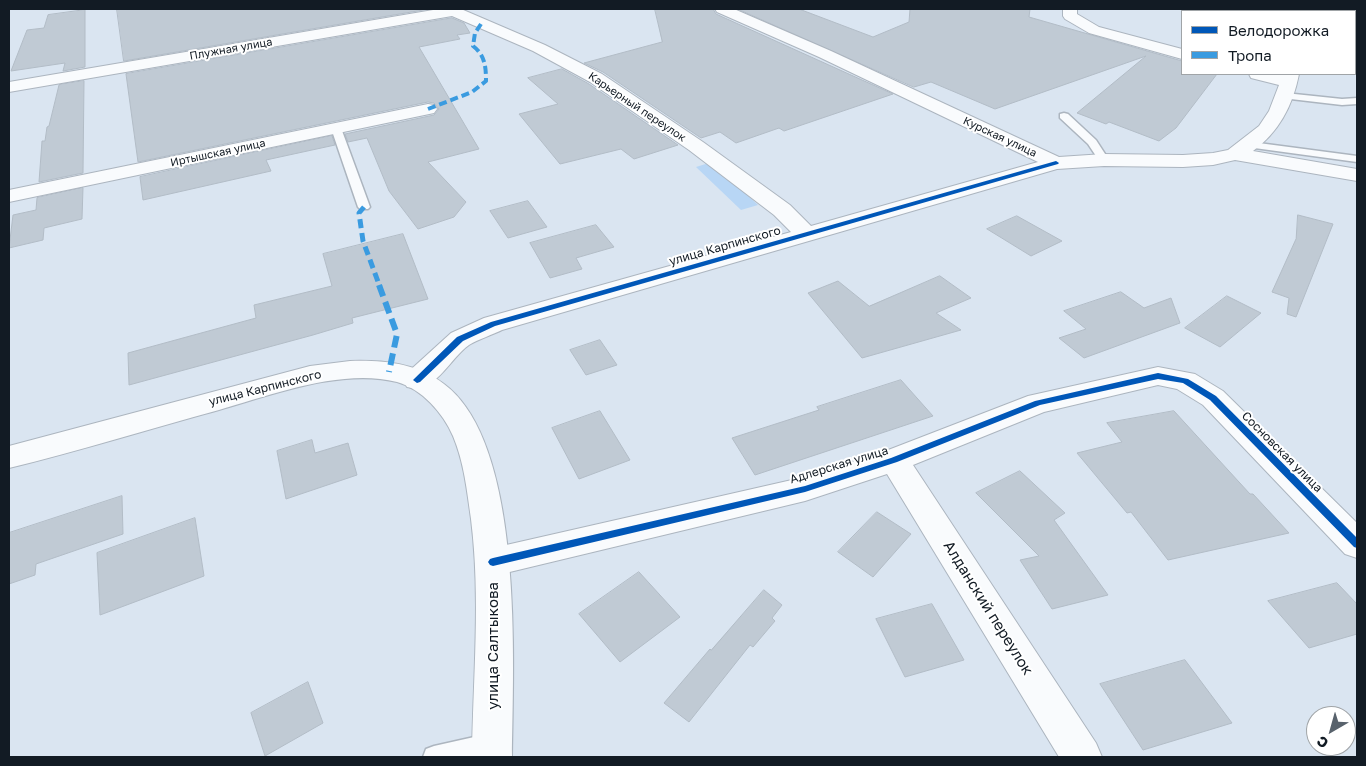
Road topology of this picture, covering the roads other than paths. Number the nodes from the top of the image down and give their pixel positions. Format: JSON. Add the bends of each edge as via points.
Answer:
{"nodes":[{"id":1,"x":722,"y":9,"type":"edge"},
{"id":2,"x":1070,"y":9,"type":"edge"},
{"id":3,"x":450,"y":10,"type":"edge"},
{"id":4,"x":1181,"y":54,"type":"edge"},
{"id":5,"x":1260,"y":75,"type":"edge"},
{"id":6,"x":1289,"y":84,"type":"edge"},
{"id":7,"x":9,"y":87,"type":"edge"},
{"id":8,"x":1357,"y":101,"type":"edge"},
{"id":9,"x":428,"y":109,"type":"dead end"},
{"id":10,"x":1064,"y":116,"type":"dead end"},
{"id":11,"x":336,"y":128,"type":"junction"},
{"id":12,"x":1251,"y":145,"type":"junction"},
{"id":13,"x":1235,"y":154,"type":"junction"},
{"id":14,"x":1357,"y":159,"type":"edge"},
{"id":15,"x":1104,"y":160,"type":"junction"},
{"id":16,"x":1056,"y":163,"type":"junction"},
{"id":17,"x":1357,"y":175,"type":"edge"},
{"id":18,"x":9,"y":196,"type":"edge"},
{"id":19,"x":364,"y":207,"type":"dead end"},
{"id":20,"x":807,"y":235,"type":"junction"},
{"id":21,"x":417,"y":380,"type":"junction"},
{"id":22,"x":1185,"y":381,"type":"joint"},
{"id":23,"x":9,"y":457,"type":"edge"},
{"id":24,"x":894,"y":460,"type":"junction"},
{"id":25,"x":1357,"y":544,"type":"edge"},
{"id":26,"x":493,"y":562,"type":"junction"},
{"id":27,"x":492,"y":750,"type":"edge"},
{"id":28,"x":434,"y":757,"type":"edge"},
{"id":29,"x":1082,"y":757,"type":"edge"}],
"edges":[{"from":1,"to":16,"type":"street","name":"Курская улица"},
{"from":2,"to":4,"type":"street","via":[[1070,16],[1094,30]]},
{"from":3,"to":7,"type":"street","name":"Плужная улица"},
{"from":3,"to":20,"type":"street","name":"Карьерный переулок","via":[[540,48],[596,78],[782,210]]},
{"from":5,"to":6,"type":"street"},
{"from":6,"to":8,"type":"lane","via":[[1342,102]]},
{"from":6,"to":12,"type":"street","via":[[1267,130]]},
{"from":9,"to":11,"type":"street","name":"Иртышская улица"},
{"from":10,"to":15,"type":"lane","via":[[1092,142]]},
{"from":11,"to":18,"type":"street","name":"Иртышская улица"},
{"from":11,"to":19,"type":"lane"},
{"from":12,"to":13,"type":"street"},
{"from":12,"to":14,"type":"lane"},
{"from":13,"to":15,"type":"street","name":"Курская улица","via":[[1183,161]]},
{"from":13,"to":17,"type":"street","name":"Курская улица"},
{"from":15,"to":16,"type":"street","name":"Курская улица"},
{"from":16,"to":20,"type":"street","name":"улица Карпинского"},
{"from":20,"to":21,"type":"street","name":"улица Карпинского","via":[[493,324],[460,340]]},
{"from":21,"to":23,"type":"street","name":"улица Карпинского","via":[[389,372],[364,370],[310,375]]},
{"from":21,"to":26,"type":"street","name":"улица Салтыкова","via":[[442,397],[471,442],[479,466]]},
{"from":22,"to":24,"type":"street","name":"Адлерская улица","via":[[1158,376],[1038,402]]},
{"from":22,"to":25,"type":"street","name":"Сосновская улица","via":[[1213,398]]},
{"from":24,"to":26,"type":"street","name":"Адлерская улица","via":[[805,489]]},
{"from":24,"to":29,"type":"street","name":"Алданский переулок"},
{"from":26,"to":27,"type":"street","name":"улица Салтыкова"},
{"from":27,"to":28,"type":"lane"}]}
